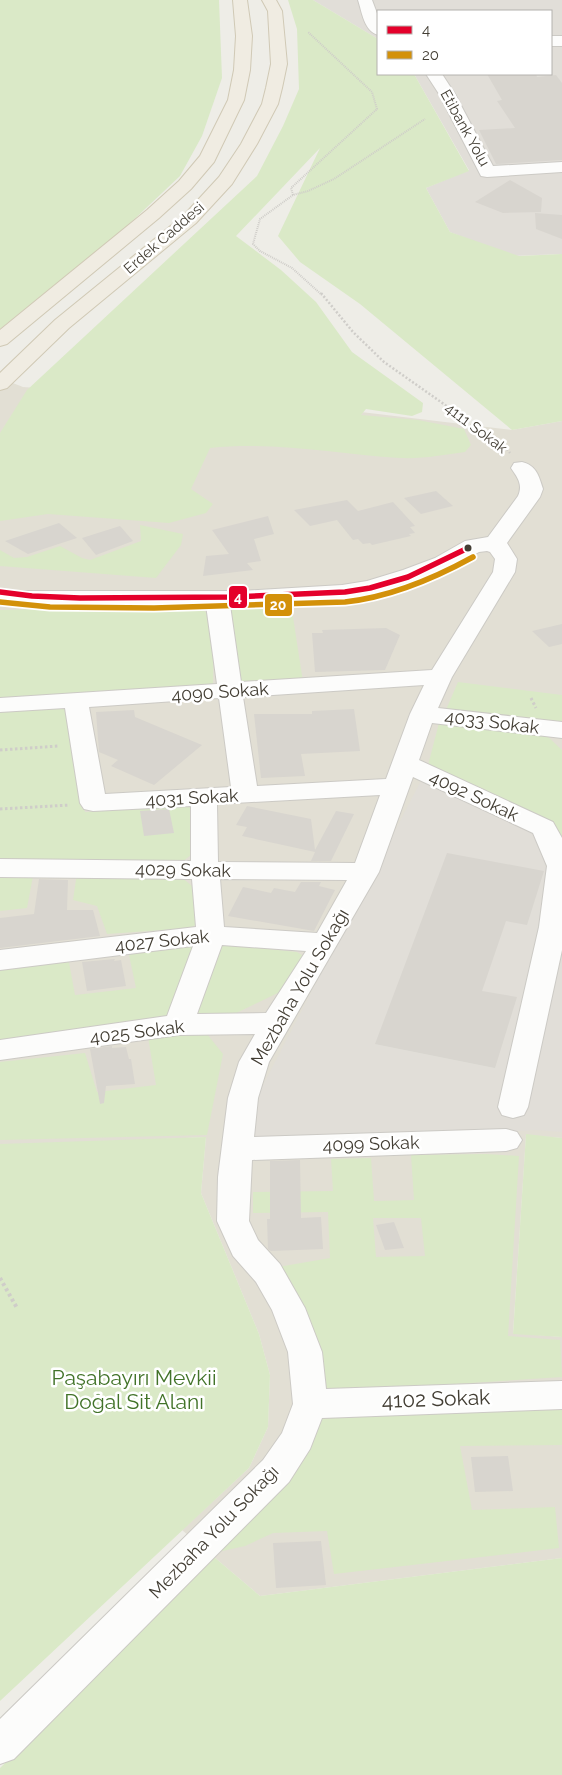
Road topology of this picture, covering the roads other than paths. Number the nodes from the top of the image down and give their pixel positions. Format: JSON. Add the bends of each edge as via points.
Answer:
{"nodes":[{"id":1,"x":240,"y":0,"type":"edge"},
{"id":2,"x":365,"y":0,"type":"edge"},
{"id":3,"x":273,"y":4,"type":"edge"},
{"id":4,"x":377,"y":29,"type":"edge"},
{"id":5,"x":435,"y":75,"type":"edge"},
{"id":6,"x":562,"y":168,"type":"edge"},
{"id":7,"x":0,"y":340,"type":"edge"},
{"id":8,"x":0,"y":384,"type":"edge"},
{"id":9,"x":522,"y":468,"type":"road end"},
{"id":10,"x":494,"y":545,"type":"junction"},
{"id":11,"x":0,"y":592,"type":"edge"},
{"id":12,"x":24,"y":597,"type":"junction"},
{"id":13,"x":0,"y":598,"type":"edge"},
{"id":14,"x":217,"y":598,"type":"junction"},
{"id":15,"x":440,"y":677,"type":"junction"},
{"id":16,"x":230,"y":692,"type":"junction"},
{"id":17,"x":76,"y":701,"type":"junction"},
{"id":18,"x":0,"y":705,"type":"edge"},
{"id":19,"x":423,"y":714,"type":"junction"},
{"id":20,"x":557,"y":733,"type":"edge"},
{"id":21,"x":400,"y":775,"type":"junction"},
{"id":22,"x":245,"y":795,"type":"junction"},
{"id":23,"x":204,"y":797,"type":"junction"},
{"id":24,"x":0,"y":868,"type":"edge"},
{"id":25,"x":205,"y":870,"type":"junction"},
{"id":26,"x":365,"y":872,"type":"junction"},
{"id":27,"x":211,"y":935,"type":"junction"},
{"id":28,"x":325,"y":942,"type":"junction"},
{"id":29,"x":0,"y":960,"type":"edge"},
{"id":30,"x":275,"y":1023,"type":"junction"},
{"id":31,"x":179,"y":1025,"type":"junction"},
{"id":32,"x":0,"y":1050,"type":"edge"},
{"id":33,"x":513,"y":1108,"type":"dead end"},
{"id":34,"x":506,"y":1140,"type":"dead end"},
{"id":35,"x":237,"y":1149,"type":"junction"},
{"id":36,"x":562,"y":1395,"type":"edge"},
{"id":37,"x":310,"y":1404,"type":"junction"},
{"id":38,"x":0,"y":1746,"type":"edge"}],
"edges":[{"from":1,"to":7,"type":"main road","name":"Erdek Caddesi","via":[[244,36],[236,100],[208,158],[185,185],[153,214]]},
{"from":2,"to":4,"type":"street"},
{"from":3,"to":8,"type":"main road","name":"Erdek Caddesi","via":[[278,64],[270,104],[226,180],[190,220],[62,324]]},
{"from":5,"to":6,"type":"street","name":"Etibank Yolu","via":[[487,172]]},
{"from":9,"to":10,"type":"street","name":"4111 Sokak","via":[[532,489]]},
{"from":10,"to":14,"type":"street","via":[[473,546],[443,563],[370,588]]},
{"from":10,"to":15,"type":"street","name":"Mezbaha Yolu Sokağı","via":[[505,556],[504,572]]},
{"from":11,"to":12,"type":"street"},
{"from":12,"to":13,"type":"street"},
{"from":12,"to":14,"type":"street"},
{"from":14,"to":16,"type":"street"},
{"from":15,"to":16,"type":"street","name":"4090 Sokak"},
{"from":15,"to":19,"type":"street","name":"Mezbaha Yolu Sokağı"},
{"from":16,"to":17,"type":"street","name":"4090 Sokak"},
{"from":16,"to":22,"type":"street"},
{"from":17,"to":18,"type":"street","name":"4090 Sokak"},
{"from":17,"to":23,"type":"street","name":"4031 Sokak","via":[[93,803]]},
{"from":19,"to":20,"type":"street","name":"4033 Sokak"},
{"from":19,"to":21,"type":"street","name":"Mezbaha Yolu Sokağı"},
{"from":21,"to":22,"type":"street","name":"4031 Sokak"},
{"from":21,"to":26,"type":"street","name":"Mezbaha Yolu Sokağı"},
{"from":21,"to":33,"type":"street","name":"4092 Sokak","via":[[544,828],[561,866],[553,927]]},
{"from":22,"to":23,"type":"street","name":"4031 Sokak"},
{"from":23,"to":25,"type":"street"},
{"from":24,"to":25,"type":"street","name":"4029 Sokak"},
{"from":25,"to":26,"type":"street","name":"4029 Sokak"},
{"from":25,"to":27,"type":"street"},
{"from":26,"to":28,"type":"street","name":"Mezbaha Yolu Sokağı"},
{"from":27,"to":28,"type":"street","name":"4027 Sokak"},
{"from":27,"to":29,"type":"street","name":"4027 Sokak"},
{"from":27,"to":31,"type":"street"},
{"from":28,"to":30,"type":"street","name":"Mezbaha Yolu Sokağı"},
{"from":30,"to":31,"type":"street","name":"4025 Sokak"},
{"from":30,"to":35,"type":"street","name":"Mezbaha Yolu Sokağı","via":[[254,1062],[243,1098]]},
{"from":31,"to":32,"type":"street","name":"4025 Sokak"},
{"from":34,"to":35,"type":"street","name":"4099 Sokak"},
{"from":35,"to":37,"type":"street","name":"Mezbaha Yolu Sokağı","via":[[233,1221],[245,1247],[268,1273],[288,1308],[305,1352]]},
{"from":36,"to":37,"type":"street","name":"4102 Sokak"},
{"from":37,"to":38,"type":"street","name":"Mezbaha Yolu Sokağı","via":[[297,1439],[276,1471]]}]}
